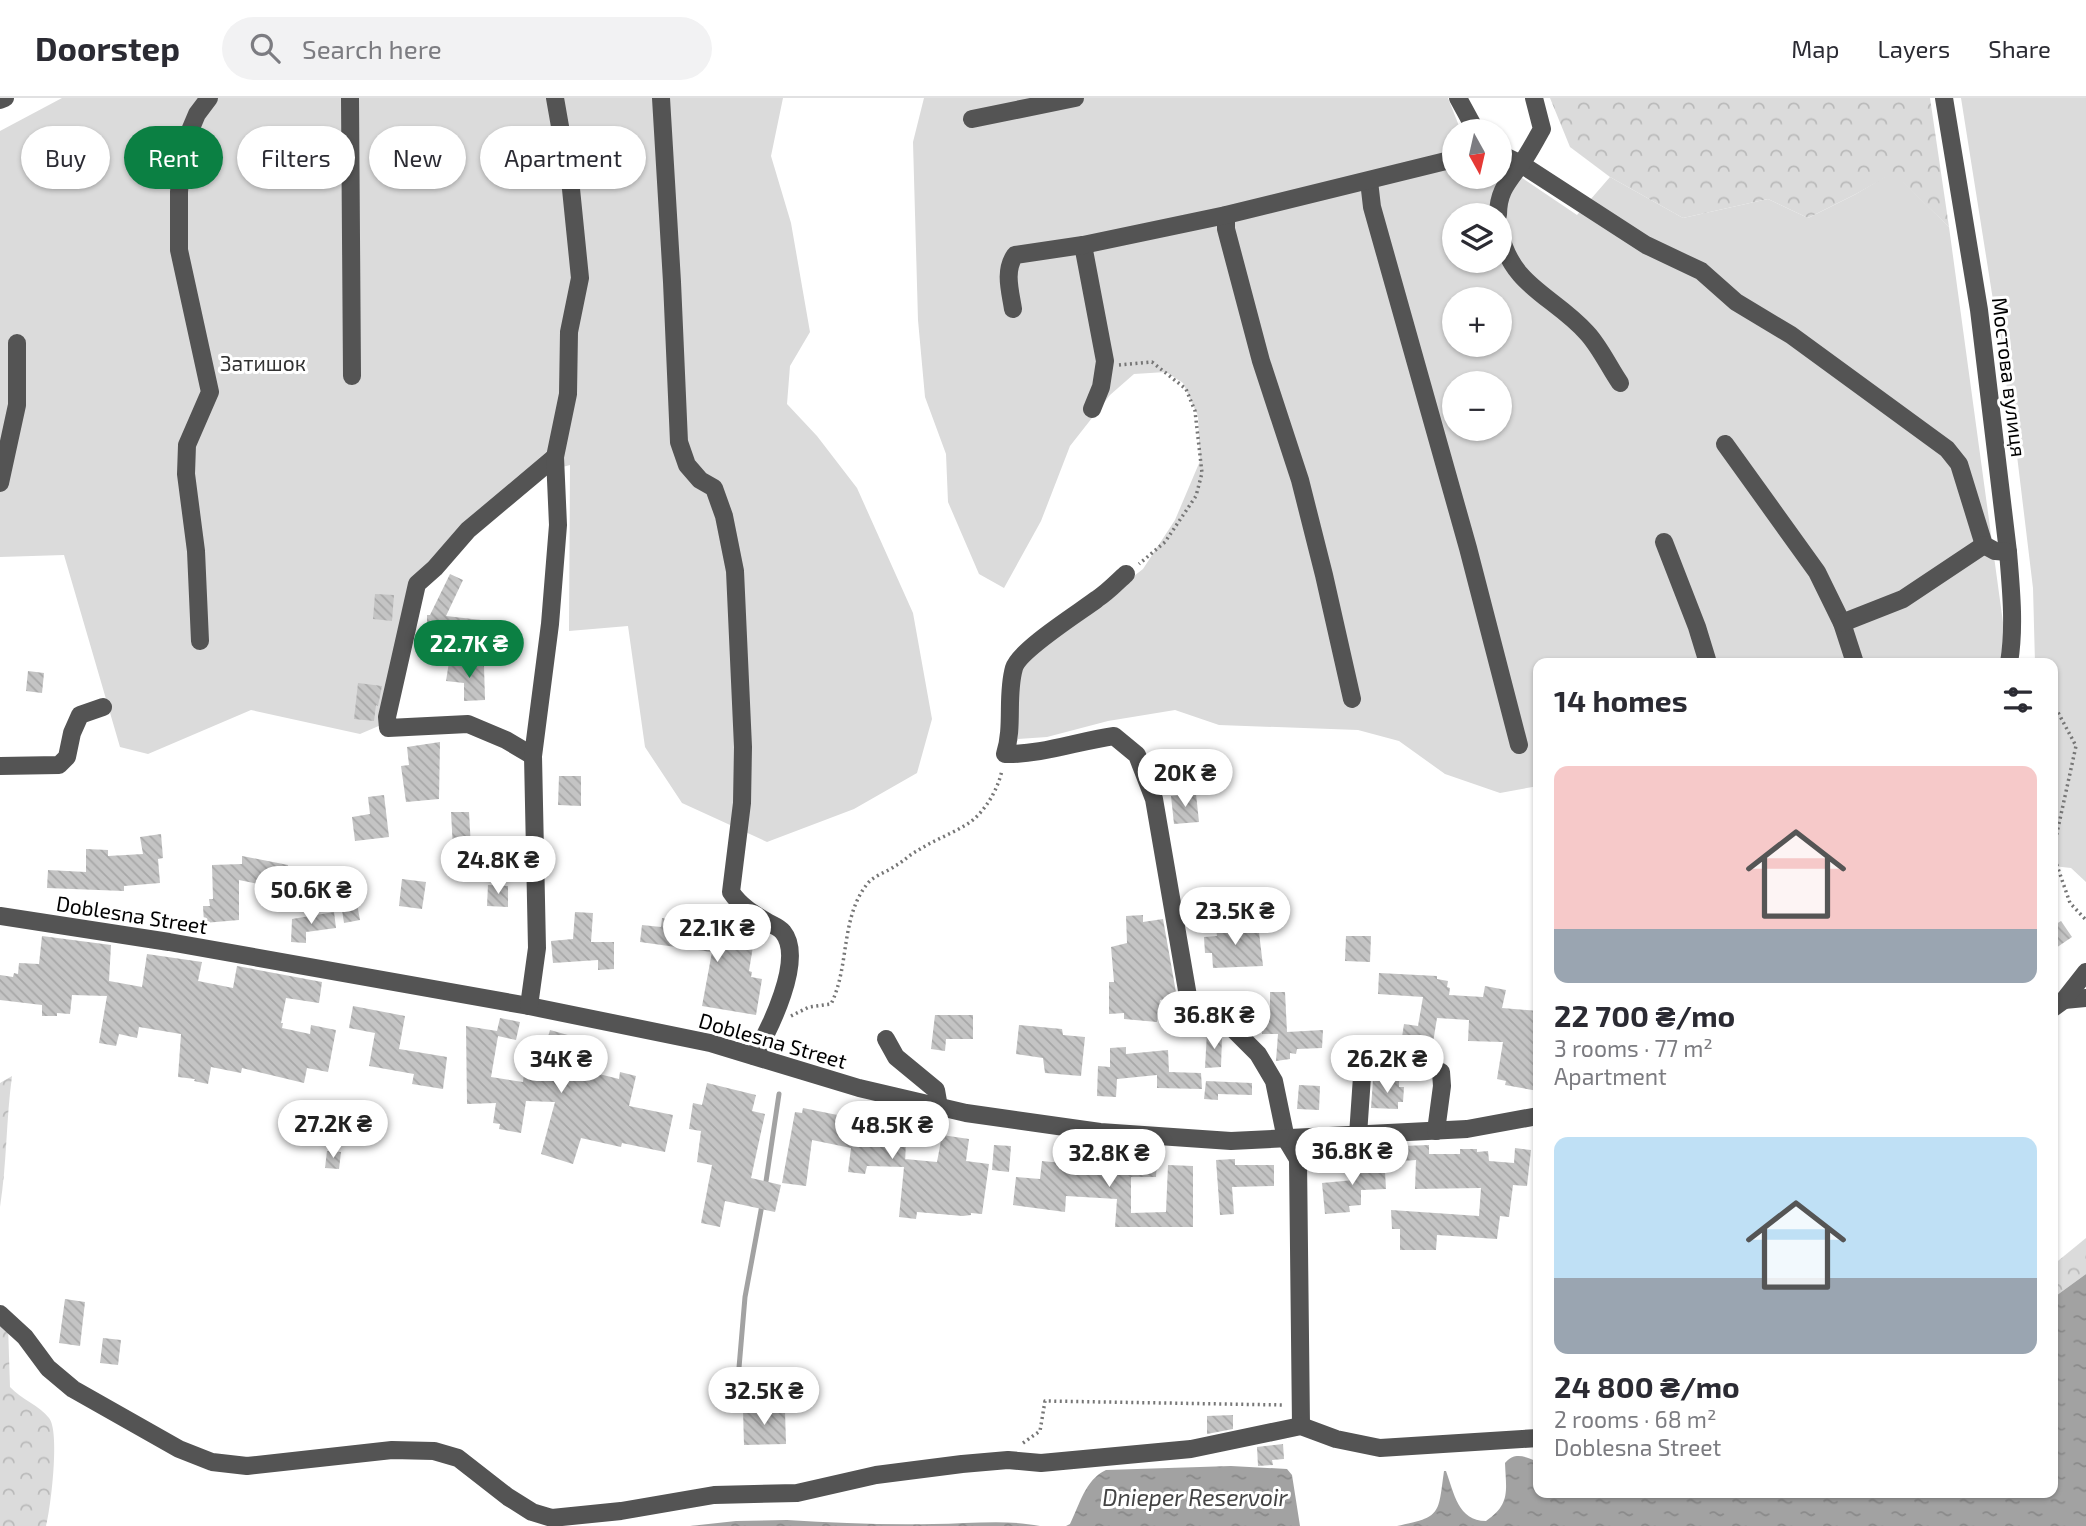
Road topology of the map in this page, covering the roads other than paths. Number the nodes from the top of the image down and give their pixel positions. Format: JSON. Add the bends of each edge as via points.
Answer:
{"nodes":[{"id":1,"x":5,"y":98,"type":"edge"},
{"id":2,"x":209,"y":98,"type":"edge"},
{"id":3,"x":350,"y":98,"type":"edge"},
{"id":4,"x":555,"y":98,"type":"edge"},
{"id":5,"x":661,"y":98,"type":"edge"},
{"id":6,"x":1075,"y":98,"type":"edge"},
{"id":7,"x":1458,"y":98,"type":"edge"},
{"id":8,"x":1534,"y":98,"type":"edge"},
{"id":9,"x":1944,"y":98,"type":"edge"},
{"id":10,"x":0,"y":100,"type":"edge"},
{"id":11,"x":972,"y":119,"type":"dead end"},
{"id":12,"x":1469,"y":119,"type":"edge"},
{"id":13,"x":1512,"y":159,"type":"edge"},
{"id":14,"x":1442,"y":162,"type":"edge"},
{"id":15,"x":1521,"y":163,"type":"junction"},
{"id":16,"x":1369,"y":181,"type":"junction"},
{"id":17,"x":1498,"y":203,"type":"edge"},
{"id":18,"x":1226,"y":215,"type":"junction"},
{"id":19,"x":1083,"y":244,"type":"junction"},
{"id":20,"x":1512,"y":266,"type":"edge"},
{"id":21,"x":1013,"y":309,"type":"dead end"},
{"id":22,"x":17,"y":343,"type":"dead end"},
{"id":23,"x":352,"y":376,"type":"dead end"},
{"id":24,"x":1620,"y":383,"type":"dead end"},
{"id":25,"x":1092,"y":409,"type":"dead end"},
{"id":26,"x":1726,"y":444,"type":"dead end"},
{"id":27,"x":555,"y":457,"type":"junction"},
{"id":28,"x":0,"y":483,"type":"edge"},
{"id":29,"x":1664,"y":542,"type":"dead end"},
{"id":30,"x":1984,"y":545,"type":"junction"},
{"id":31,"x":2008,"y":552,"type":"junction"},
{"id":32,"x":1126,"y":574,"type":"road end"},
{"id":33,"x":1842,"y":623,"type":"junction"},
{"id":34,"x":200,"y":641,"type":"dead end"},
{"id":35,"x":1706,"y":658,"type":"edge"},
{"id":36,"x":1853,"y":658,"type":"edge"},
{"id":37,"x":2010,"y":658,"type":"edge"},
{"id":38,"x":1352,"y":699,"type":"dead end"},
{"id":39,"x":103,"y":707,"type":"dead end"},
{"id":40,"x":1519,"y":745,"type":"dead end"},
{"id":41,"x":533,"y":756,"type":"junction"},
{"id":42,"x":0,"y":766,"type":"edge"},
{"id":43,"x":0,"y":916,"type":"edge"},
{"id":44,"x":2086,"y":972,"type":"edge"},
{"id":45,"x":2086,"y":998,"type":"edge"},
{"id":46,"x":2059,"y":1004,"type":"edge"},
{"id":47,"x":529,"y":1006,"type":"junction"},
{"id":48,"x":886,"y":1039,"type":"dead end"},
{"id":49,"x":754,"y":1056,"type":"junction"},
{"id":50,"x":1363,"y":1062,"type":"dead end"},
{"id":51,"x":1441,"y":1072,"type":"dead end"},
{"id":52,"x":939,"y":1107,"type":"junction"},
{"id":53,"x":1533,"y":1117,"type":"edge"},
{"id":54,"x":1436,"y":1130,"type":"junction"},
{"id":55,"x":1358,"y":1135,"type":"junction"},
{"id":56,"x":1286,"y":1139,"type":"junction"},
{"id":57,"x":0,"y":1314,"type":"edge"},
{"id":58,"x":1301,"y":1426,"type":"junction"},
{"id":59,"x":1533,"y":1437,"type":"edge"}],
"edges":[{"from":1,"to":10,"type":"street"},
{"from":2,"to":34,"type":"street","via":[[183,147],[179,192],[179,250],[210,392],[187,446]]},
{"from":3,"to":23,"type":"street"},
{"from":4,"to":27,"type":"street","via":[[580,278],[569,332],[568,394]]},
{"from":5,"to":49,"type":"street","via":[[678,442],[687,465],[714,488],[735,571],[743,761],[731,892],[740,905],[783,931],[790,946],[789,968],[771,1027]]},
{"from":6,"to":11,"type":"street"},
{"from":7,"to":12,"type":"street"},
{"from":8,"to":15,"type":"street","via":[[1542,129]]},
{"from":9,"to":31,"type":"street","name":"Мостова вулиця","via":[[1979,310]]},
{"from":13,"to":15,"type":"street"},
{"from":14,"to":16,"type":"street"},
{"from":15,"to":17,"type":"street","via":[[1506,182]]},
{"from":15,"to":30,"type":"street","via":[[1646,245],[1701,271],[1735,302],[1791,335],[1947,449],[1959,464]]},
{"from":16,"to":18,"type":"street"},
{"from":16,"to":40,"type":"street","via":[[1372,206]]},
{"from":18,"to":19,"type":"street"},
{"from":18,"to":38,"type":"street","via":[[1261,360],[1300,480]]},
{"from":19,"to":21,"type":"street","via":[[1015,255],[1008,279]]},
{"from":19,"to":25,"type":"street","via":[[1105,361]]},
{"from":20,"to":24,"type":"street","via":[[1587,333]]},
{"from":22,"to":28,"type":"street","via":[[17,405]]},
{"from":26,"to":33,"type":"street","via":[[1817,572]]},
{"from":27,"to":41,"type":"street","via":[[558,525]]},
{"from":27,"to":41,"type":"street","via":[[468,530],[417,584],[387,717],[388,728],[468,724]]},
{"from":29,"to":35,"type":"street"},
{"from":30,"to":31,"type":"street"},
{"from":30,"to":33,"type":"street","via":[[1903,599]]},
{"from":31,"to":37,"type":"street","name":"Мостова вулиця"},
{"from":32,"to":56,"type":"street","via":[[1014,665],[1011,737],[1005,754],[1026,755],[1114,736],[1138,755],[1154,799],[1189,1003],[1202,1017],[1233,1029],[1258,1054],[1273,1081]]},
{"from":33,"to":36,"type":"street"},
{"from":39,"to":42,"type":"street","via":[[80,715],[67,757],[59,765]]},
{"from":41,"to":47,"type":"street","via":[[537,947]]},
{"from":43,"to":47,"type":"street","name":"Doblesna Street"},
{"from":44,"to":46,"type":"street"},
{"from":45,"to":46,"type":"street"},
{"from":47,"to":49,"type":"street","name":"Doblesna Street"},
{"from":48,"to":52,"type":"street","via":[[896,1058],[936,1090]]},
{"from":49,"to":52,"type":"street","name":"Doblesna Street"},
{"from":50,"to":55,"type":"street"},
{"from":51,"to":54,"type":"street"},
{"from":52,"to":56,"type":"street","name":"Doblesna Street","via":[[1100,1132],[1231,1141]]},
{"from":53,"to":54,"type":"street","name":"Doblesna Street"},
{"from":54,"to":55,"type":"street","name":"Doblesna Street"},
{"from":55,"to":56,"type":"street","name":"Doblesna Street"},
{"from":56,"to":58,"type":"street","via":[[1298,1159]]},
{"from":57,"to":58,"type":"street","via":[[73,1389],[179,1449],[212,1462],[247,1466],[392,1450],[434,1451],[458,1458],[508,1497],[552,1518],[714,1495],[797,1493],[876,1475],[1008,1460],[1041,1463],[1191,1449]]},
{"from":58,"to":59,"type":"street","via":[[1336,1440],[1380,1448]]}]}
